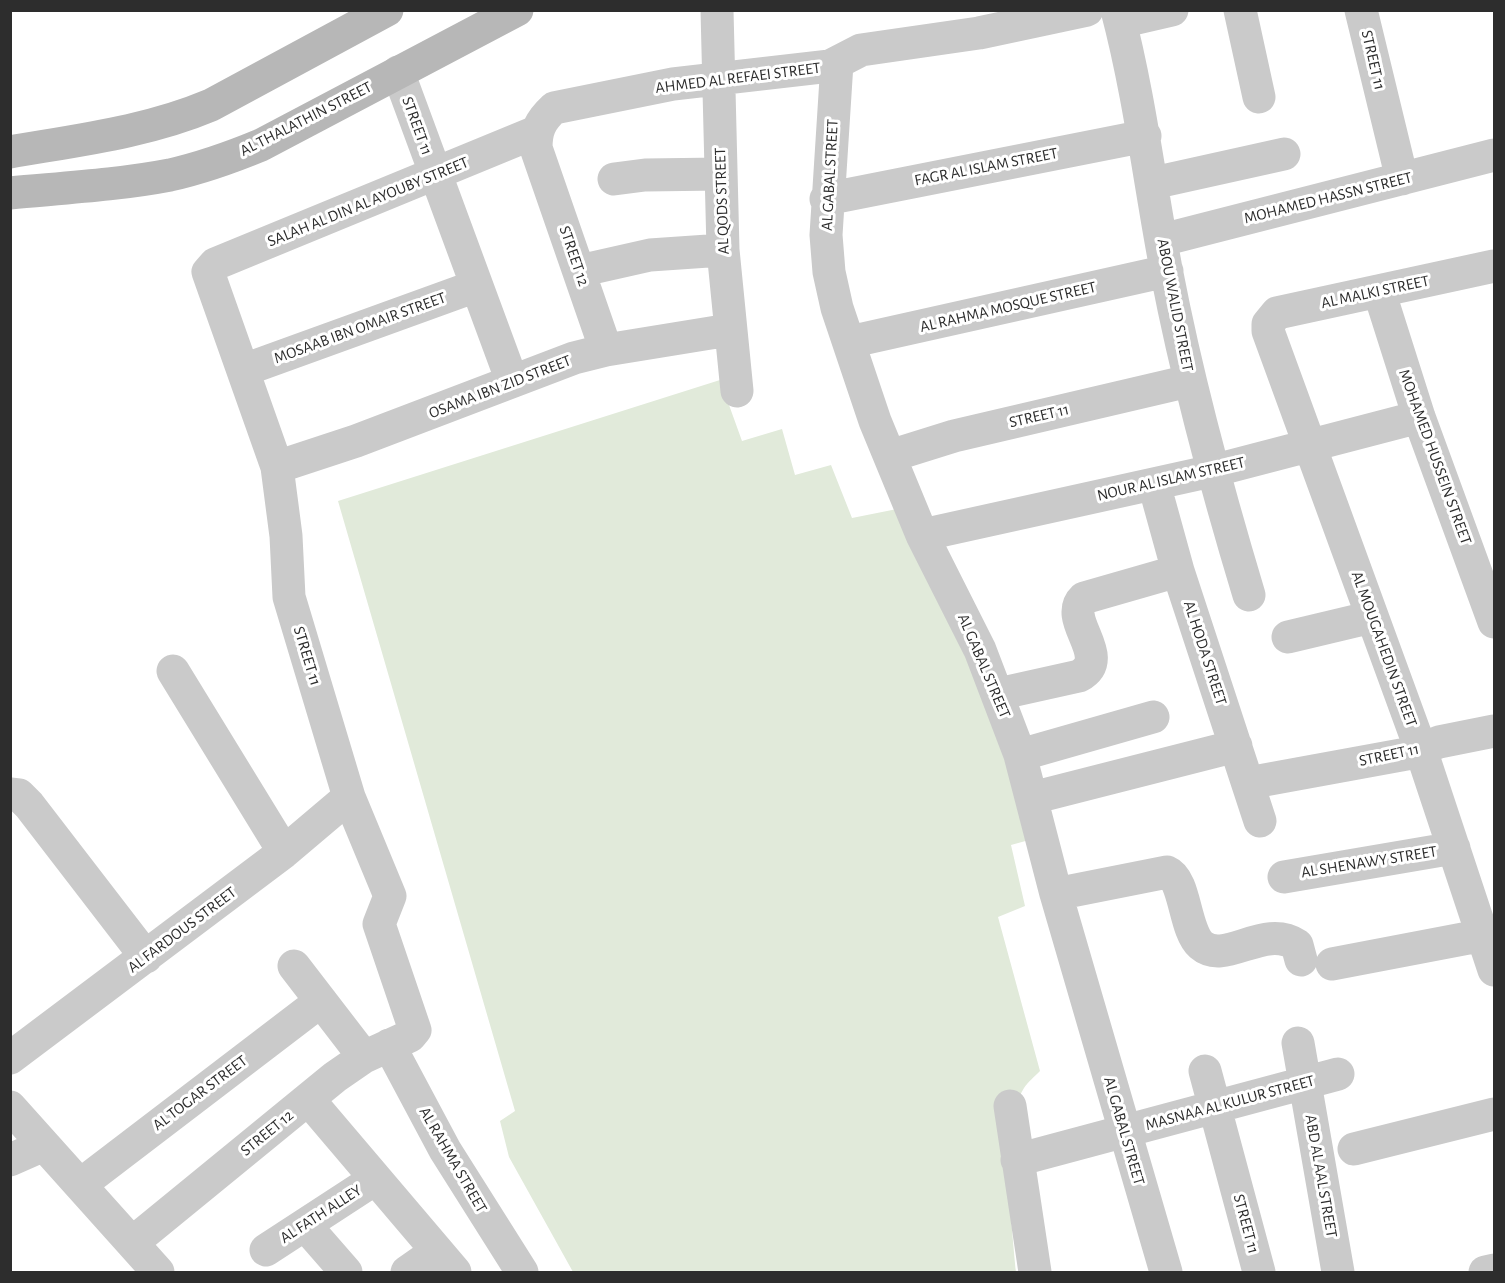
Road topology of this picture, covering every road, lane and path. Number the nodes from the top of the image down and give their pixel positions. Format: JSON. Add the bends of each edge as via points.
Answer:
{"nodes":[{"id":1,"x":387,"y":10,"type":"edge"},
{"id":2,"x":516,"y":10,"type":"edge"},
{"id":3,"x":717,"y":10,"type":"edge"},
{"id":4,"x":1086,"y":10,"type":"edge"},
{"id":5,"x":1172,"y":10,"type":"edge"},
{"id":6,"x":1240,"y":10,"type":"edge"},
{"id":7,"x":1361,"y":10,"type":"edge"},
{"id":8,"x":1118,"y":16,"type":"edge"},
{"id":9,"x":837,"y":63,"type":"junction"},
{"id":10,"x":398,"y":72,"type":"junction"},
{"id":11,"x":717,"y":78,"type":"junction"},
{"id":12,"x":1259,"y":97,"type":"dead end"},
{"id":13,"x":1145,"y":136,"type":"junction"},
{"id":14,"x":539,"y":147,"type":"junction"},
{"id":15,"x":10,"y":152,"type":"edge"},
{"id":16,"x":1284,"y":154,"type":"dead end"},
{"id":17,"x":1494,"y":155,"type":"edge"},
{"id":18,"x":435,"y":174,"type":"junction"},
{"id":19,"x":721,"y":174,"type":"junction"},
{"id":20,"x":614,"y":179,"type":"dead end"},
{"id":21,"x":1402,"y":179,"type":"junction"},
{"id":22,"x":1153,"y":183,"type":"junction"},
{"id":23,"x":10,"y":193,"type":"edge"},
{"id":24,"x":826,"y":199,"type":"junction"},
{"id":25,"x":723,"y":250,"type":"junction"},
{"id":26,"x":1164,"y":256,"type":"junction"},
{"id":27,"x":1494,"y":266,"type":"edge"},
{"id":28,"x":579,"y":272,"type":"junction"},
{"id":29,"x":208,"y":278,"type":"joint"},
{"id":30,"x":476,"y":286,"type":"junction"},
{"id":31,"x":1379,"y":291,"type":"junction"},
{"id":32,"x":729,"y":330,"type":"junction"},
{"id":33,"x":1268,"y":331,"type":"joint"},
{"id":34,"x":849,"y":342,"type":"junction"},
{"id":35,"x":606,"y":350,"type":"junction"},
{"id":36,"x":244,"y":370,"type":"junction"},
{"id":37,"x":512,"y":381,"type":"junction"},
{"id":38,"x":1189,"y":381,"type":"junction"},
{"id":39,"x":737,"y":392,"type":"dead end"},
{"id":40,"x":1419,"y":417,"type":"junction"},
{"id":41,"x":1310,"y":445,"type":"junction"},
{"id":42,"x":890,"y":456,"type":"junction"},
{"id":43,"x":277,"y":467,"type":"junction"},
{"id":44,"x":1212,"y":471,"type":"junction"},
{"id":45,"x":1154,"y":484,"type":"junction"},
{"id":46,"x":922,"y":535,"type":"junction"},
{"id":47,"x":1178,"y":571,"type":"junction"},
{"id":48,"x":1249,"y":595,"type":"dead end"},
{"id":49,"x":1372,"y":617,"type":"junction"},
{"id":50,"x":1494,"y":622,"type":"edge"},
{"id":51,"x":1288,"y":637,"type":"dead end"},
{"id":52,"x":172,"y":671,"type":"dead end"},
{"id":53,"x":999,"y":694,"type":"junction"},
{"id":54,"x":1153,"y":717,"type":"dead end"},
{"id":55,"x":1494,"y":731,"type":"edge"},
{"id":56,"x":1236,"y":747,"type":"junction"},
{"id":57,"x":1421,"y":750,"type":"junction"},
{"id":58,"x":1020,"y":755,"type":"junction"},
{"id":59,"x":1248,"y":783,"type":"junction"},
{"id":60,"x":10,"y":794,"type":"edge"},
{"id":61,"x":349,"y":797,"type":"junction"},
{"id":62,"x":1032,"y":798,"type":"junction"},
{"id":63,"x":1260,"y":821,"type":"dead end"},
{"id":64,"x":1454,"y":848,"type":"junction"},
{"id":65,"x":284,"y":852,"type":"junction"},
{"id":66,"x":1284,"y":877,"type":"dead end"},
{"id":67,"x":1056,"y":894,"type":"junction"},
{"id":68,"x":1484,"y":935,"type":"junction"},
{"id":69,"x":146,"y":957,"type":"junction"},
{"id":70,"x":294,"y":966,"type":"dead end"},
{"id":71,"x":1494,"y":970,"type":"edge"},
{"id":72,"x":321,"y":1001,"type":"junction"},
{"id":73,"x":394,"y":1041,"type":"junction"},
{"id":74,"x":1298,"y":1043,"type":"dead end"},
{"id":75,"x":10,"y":1058,"type":"edge"},
{"id":76,"x":1205,"y":1071,"type":"dead end"},
{"id":77,"x":1338,"y":1074,"type":"dead end"},
{"id":78,"x":1305,"y":1083,"type":"junction"},
{"id":79,"x":308,"y":1099,"type":"junction"},
{"id":80,"x":1010,"y":1106,"type":"dead end"},
{"id":81,"x":10,"y":1107,"type":"edge"},
{"id":82,"x":1216,"y":1107,"type":"junction"},
{"id":83,"x":1494,"y":1114,"type":"edge"},
{"id":84,"x":1123,"y":1132,"type":"junction"},
{"id":85,"x":44,"y":1145,"type":"junction"},
{"id":86,"x":1354,"y":1149,"type":"dead end"},
{"id":87,"x":10,"y":1160,"type":"edge"},
{"id":88,"x":1017,"y":1160,"type":"junction"},
{"id":89,"x":375,"y":1179,"type":"junction"},
{"id":90,"x":80,"y":1185,"type":"junction"},
{"id":91,"x":305,"y":1225,"type":"junction"},
{"id":92,"x":267,"y":1250,"type":"dead end"},
{"id":93,"x":139,"y":1261,"type":"edge"},
{"id":94,"x":446,"y":1262,"type":"edge"},
{"id":95,"x":1494,"y":1270,"type":"edge"},
{"id":96,"x":346,"y":1272,"type":"edge"},
{"id":97,"x":407,"y":1272,"type":"edge"},
{"id":98,"x":522,"y":1272,"type":"edge"},
{"id":99,"x":1035,"y":1272,"type":"edge"},
{"id":100,"x":1166,"y":1272,"type":"edge"},
{"id":101,"x":1259,"y":1272,"type":"edge"},
{"id":102,"x":1338,"y":1272,"type":"edge"},
{"id":103,"x":1485,"y":1272,"type":"edge"}],
"edges":[{"from":1,"to":15,"type":"street","via":[[182,117],[152,127]]},
{"from":2,"to":10,"type":"street","name":"AL THALATHIN STREET"},
{"from":3,"to":11,"type":"street","name":"AL QODS STREET"},
{"from":4,"to":9,"type":"street","name":"AHMED AL REFAEI STREET","via":[[979,33],[861,50]]},
{"from":5,"to":8,"type":"street"},
{"from":6,"to":12,"type":"street"},
{"from":7,"to":21,"type":"street","name":"STREET 11"},
{"from":8,"to":13,"type":"street","name":"ABOU WALID STREET"},
{"from":9,"to":11,"type":"street","name":"AHMED AL REFAEI STREET"},
{"from":9,"to":24,"type":"street","name":"AL GABAL STREET"},
{"from":10,"to":18,"type":"street","name":"STREET 11"},
{"from":10,"to":23,"type":"street","name":"AL THALATHIN STREET","via":[[261,145],[202,166],[141,180]]},
{"from":11,"to":14,"type":"street","name":"AHMED AL REFAEI STREET","via":[[554,108],[543,119]]},
{"from":11,"to":19,"type":"street","name":"AL QODS STREET"},
{"from":13,"to":22,"type":"street","name":"ABOU WALID STREET"},
{"from":13,"to":24,"type":"street","name":"FAGR AL ISLAM STREET"},
{"from":14,"to":18,"type":"street","name":"SALAH AL DIN AL AYOUBY STREET"},
{"from":14,"to":28,"type":"street","name":"STREET 12"},
{"from":16,"to":22,"type":"street"},
{"from":17,"to":21,"type":"street","name":"MOHAMED HASSN STREET"},
{"from":18,"to":29,"type":"street","name":"SALAH AL DIN AL AYOUBY STREET","via":[[215,264],[210,267]]},
{"from":18,"to":30,"type":"street","name":"STREET 11"},
{"from":19,"to":20,"type":"street"},
{"from":19,"to":25,"type":"street","name":"AL QODS STREET"},
{"from":21,"to":26,"type":"street","name":"MOHAMED HASSN STREET"},
{"from":22,"to":26,"type":"street","name":"ABOU WALID STREET"},
{"from":24,"to":34,"type":"street","name":"AL GABAL STREET","via":[[830,272]]},
{"from":25,"to":28,"type":"street","via":[[650,255]]},
{"from":25,"to":32,"type":"street","name":"AL QODS STREET"},
{"from":26,"to":34,"type":"street","name":"AL RAHMA MOSQUE STREET"},
{"from":26,"to":38,"type":"street","name":"ABOU WALID STREET"},
{"from":27,"to":31,"type":"street","name":"AL MALKI STREET"},
{"from":28,"to":35,"type":"street","name":"STREET 12"},
{"from":29,"to":36,"type":"street","name":"STREET 11"},
{"from":30,"to":36,"type":"street","name":"MOSAAB IBN OMAIR STREET"},
{"from":30,"to":37,"type":"street","name":"STREET 11"},
{"from":31,"to":33,"type":"street","name":"AL MALKI STREET","via":[[1277,313],[1271,318]]},
{"from":31,"to":40,"type":"street","name":"MOHAMED HUSSEIN STREET"},
{"from":32,"to":35,"type":"street","name":"OSAMA IBN ZID STREET"},
{"from":32,"to":39,"type":"street","name":"AL QODS STREET"},
{"from":33,"to":41,"type":"street","name":"AL MOUGAHEDIN STREET"},
{"from":34,"to":42,"type":"street","name":"AL GABAL STREET"},
{"from":35,"to":37,"type":"street","name":"OSAMA IBN ZID STREET"},
{"from":36,"to":43,"type":"street","name":"STREET 11"},
{"from":37,"to":43,"type":"street","name":"OSAMA IBN ZID STREET"},
{"from":38,"to":42,"type":"street","name":"STREET 11","via":[[954,436]]},
{"from":38,"to":44,"type":"street","name":"ABOU WALID STREET"},
{"from":40,"to":41,"type":"street","name":"NOUR AL ISLAM STREET"},
{"from":40,"to":50,"type":"street","name":"MOHAMED HUSSEIN STREET"},
{"from":41,"to":44,"type":"street","name":"NOUR AL ISLAM STREET"},
{"from":41,"to":49,"type":"street","name":"AL MOUGAHEDIN STREET"},
{"from":42,"to":46,"type":"street","name":"AL GABAL STREET"},
{"from":43,"to":61,"type":"street","name":"STREET 11","via":[[289,597]]},
{"from":44,"to":45,"type":"street","name":"NOUR AL ISLAM STREET"},
{"from":44,"to":48,"type":"street","name":"ABOU WALID STREET"},
{"from":45,"to":46,"type":"street","name":"NOUR AL ISLAM STREET"},
{"from":45,"to":47,"type":"street","name":"AL HODA STREET"},
{"from":46,"to":53,"type":"street","name":"AL GABAL STREET"},
{"from":47,"to":53,"type":"street","via":[[1080,602],[1078,613],[1092,657],[1087,672]]},
{"from":47,"to":56,"type":"street","name":"AL HODA STREET"},
{"from":49,"to":51,"type":"street"},
{"from":49,"to":57,"type":"street","name":"AL MOUGAHEDIN STREET"},
{"from":52,"to":65,"type":"street"},
{"from":53,"to":58,"type":"street","name":"AL GABAL STREET"},
{"from":54,"to":58,"type":"street"},
{"from":55,"to":57,"type":"street","name":"STREET 11","via":[[1439,742]]},
{"from":56,"to":59,"type":"street","name":"AL HODA STREET"},
{"from":56,"to":62,"type":"street"},
{"from":57,"to":59,"type":"street","name":"STREET 11"},
{"from":57,"to":64,"type":"street","name":"AL MOUGAHEDIN STREET"},
{"from":58,"to":62,"type":"street","name":"AL GABAL STREET"},
{"from":59,"to":63,"type":"street","name":"AL HODA STREET"},
{"from":60,"to":69,"type":"street","via":[[19,795],[28,805]]},
{"from":61,"to":65,"type":"street","name":"AL FARDOUS STREET"},
{"from":61,"to":73,"type":"street","name":"STREET 11","via":[[390,896],[379,924]]},
{"from":62,"to":67,"type":"street","name":"AL GABAL STREET"},
{"from":64,"to":66,"type":"street","name":"AL SHENAWY STREET"},
{"from":64,"to":68,"type":"street","name":"AL MOUGAHEDIN STREET"},
{"from":65,"to":69,"type":"street","name":"AL FARDOUS STREET"},
{"from":67,"to":68,"type":"street","via":[[1167,872],[1175,879],[1194,937],[1201,945],[1221,951],[1275,937],[1288,939],[1316,962]]},
{"from":67,"to":84,"type":"street","name":"AL GABAL STREET"},
{"from":68,"to":71,"type":"street","name":"AL MOUGAHEDIN STREET"},
{"from":69,"to":75,"type":"street","name":"AL FARDOUS STREET"},
{"from":70,"to":72,"type":"street"},
{"from":72,"to":73,"type":"street"},
{"from":72,"to":90,"type":"street","name":"AL TOGAR STREET"},
{"from":73,"to":79,"type":"street","name":"STREET 12","via":[[335,1077]]},
{"from":73,"to":98,"type":"street","name":"AL RAHMA STREET","via":[[445,1150]]},
{"from":74,"to":78,"type":"street","name":"ABD AL AAL STREET"},
{"from":76,"to":82,"type":"street","name":"STREET 11"},
{"from":77,"to":78,"type":"street","name":"MASNAA AL KULUR STREET"},
{"from":78,"to":82,"type":"street","name":"MASNAA AL KULUR STREET"},
{"from":78,"to":102,"type":"street","name":"ABD AL AAL STREET"},
{"from":79,"to":89,"type":"street"},
{"from":79,"to":93,"type":"street","name":"STREET 12"},
{"from":80,"to":88,"type":"street"},
{"from":81,"to":85,"type":"street"},
{"from":82,"to":84,"type":"street","name":"MASNAA AL KULUR STREET"},
{"from":82,"to":101,"type":"street","name":"STREET 11"},
{"from":83,"to":86,"type":"street"},
{"from":84,"to":88,"type":"street","name":"MASNAA AL KULUR STREET"},
{"from":84,"to":100,"type":"street","name":"AL GABAL STREET"},
{"from":85,"to":87,"type":"street"},
{"from":85,"to":90,"type":"street"},
{"from":88,"to":99,"type":"street"},
{"from":89,"to":91,"type":"street","name":"AL FATH ALLEY"},
{"from":89,"to":94,"type":"street"},
{"from":90,"to":93,"type":"street"},
{"from":91,"to":92,"type":"street","name":"AL FATH ALLEY"},
{"from":91,"to":96,"type":"street"},
{"from":94,"to":97,"type":"street"},
{"from":95,"to":103,"type":"street"}]}
